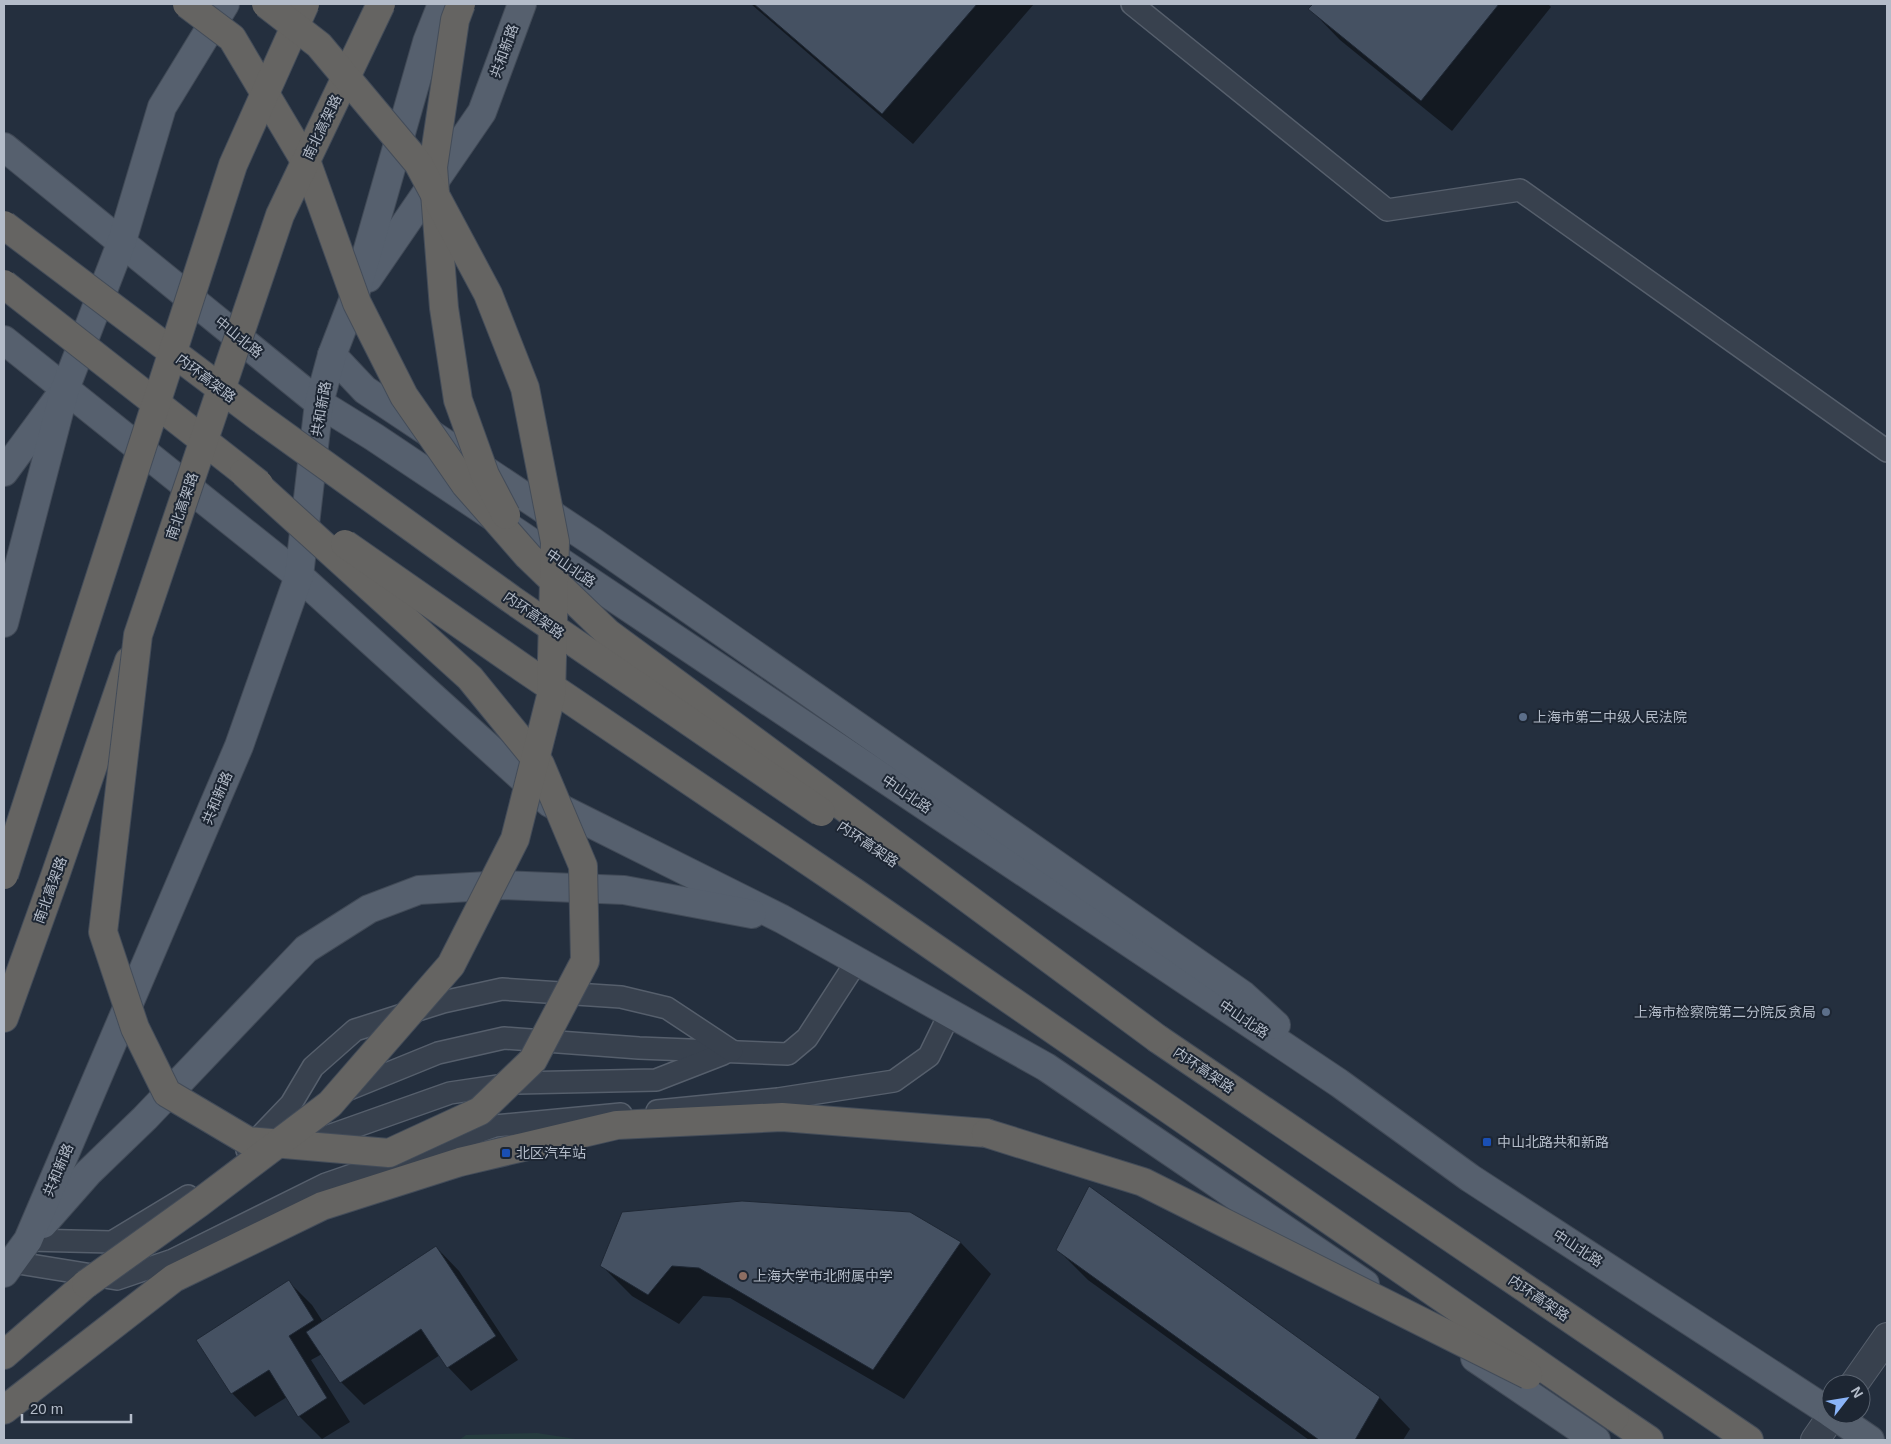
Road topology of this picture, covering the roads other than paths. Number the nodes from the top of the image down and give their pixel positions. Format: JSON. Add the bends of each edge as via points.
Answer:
{"nodes":[{"id":1,"x":187,"y":4,"type":"edge"},
{"id":2,"x":225,"y":4,"type":"edge"},
{"id":3,"x":266,"y":4,"type":"edge"},
{"id":4,"x":306,"y":4,"type":"edge"},
{"id":5,"x":381,"y":4,"type":"edge"},
{"id":6,"x":442,"y":4,"type":"edge"},
{"id":7,"x":461,"y":4,"type":"edge"},
{"id":8,"x":522,"y":4,"type":"edge"},
{"id":9,"x":1132,"y":4,"type":"edge"},
{"id":10,"x":4,"y":147,"type":"edge"},
{"id":11,"x":4,"y":225,"type":"edge"},
{"id":12,"x":122,"y":241,"type":"junction"},
{"id":13,"x":4,"y":284,"type":"edge"},
{"id":14,"x":354,"y":298,"type":"junction"},
{"id":15,"x":4,"y":340,"type":"edge"},
{"id":16,"x":332,"y":355,"type":"junction"},
{"id":17,"x":65,"y":389,"type":"junction"},
{"id":18,"x":319,"y":404,"type":"junction"},
{"id":19,"x":1887,"y":451,"type":"edge"},
{"id":20,"x":4,"y":472,"type":"edge"},
{"id":21,"x":244,"y":473,"type":"junction"},
{"id":22,"x":528,"y":556,"type":"junction"},
{"id":23,"x":298,"y":576,"type":"junction"},
{"id":24,"x":4,"y":623,"type":"edge"},
{"id":25,"x":138,"y":635,"type":"junction"},
{"id":26,"x":4,"y":875,"type":"edge"},
{"id":27,"x":782,"y":919,"type":"junction"},
{"id":28,"x":857,"y":961,"type":"junction"},
{"id":29,"x":950,"y":1013,"type":"junction"},
{"id":30,"x":4,"y":1018,"type":"edge"},
{"id":31,"x":1158,"y":1039,"type":"junction"},
{"id":32,"x":732,"y":1051,"type":"junction"},
{"id":33,"x":1339,"y":1083,"type":"junction"},
{"id":34,"x":270,"y":1127,"type":"junction"},
{"id":35,"x":216,"y":1176,"type":"junction"},
{"id":36,"x":28,"y":1240,"type":"junction"},
{"id":37,"x":8,"y":1268,"type":"edge"},
{"id":38,"x":1887,"y":1337,"type":"edge"},
{"id":39,"x":4,"y":1355,"type":"edge"},
{"id":40,"x":1861,"y":1374,"type":"edge"},
{"id":41,"x":1821,"y":1407,"type":"edge"},
{"id":42,"x":4,"y":1410,"type":"edge"},
{"id":43,"x":1615,"y":1418,"type":"junction"},
{"id":44,"x":1825,"y":1424,"type":"edge"},
{"id":45,"x":1847,"y":1424,"type":"edge"},
{"id":46,"x":1596,"y":1440,"type":"edge"},
{"id":47,"x":1648,"y":1440,"type":"edge"},
{"id":48,"x":1750,"y":1440,"type":"edge"},
{"id":49,"x":1815,"y":1440,"type":"edge"},
{"id":50,"x":1870,"y":1440,"type":"edge"}],
"edges":[{"from":1,"to":22,"type":"highway","bridge":true,"via":[[232,38],[308,166],[357,302],[404,396],[465,484]]},
{"from":2,"to":12,"type":"main road","via":[[162,107]]},
{"from":3,"to":39,"type":"highway","bridge":true,"via":[[319,45],[418,163],[488,294],[525,388],[555,542],[551,696],[515,839],[451,965],[330,1104],[86,1284]]},
{"from":4,"to":26,"type":"highway","bridge":true,"via":[[234,165]]},
{"from":5,"to":25,"type":"highway","name":"南北高架路","bridge":true,"via":[[280,215]]},
{"from":6,"to":14,"type":"main road","name":"共和新路","via":[[427,42]]},
{"from":7,"to":22,"type":"highway","bridge":true,"via":[[455,20],[433,167],[444,308],[458,400],[485,475]]},
{"from":8,"to":14,"type":"main road","name":"共和新路","via":[[482,112]]},
{"from":9,"to":19,"type":"lane","via":[[1388,210],[1520,190]]},
{"from":10,"to":12,"type":"main road","name":"中山北路"},
{"from":11,"to":31,"type":"highway","name":"内环高架路","bridge":true,"via":[[260,418],[510,599]]},
{"from":12,"to":17,"type":"main road"},
{"from":12,"to":18,"type":"main road","name":"中山北路"},
{"from":13,"to":21,"type":"highway","bridge":true},
{"from":14,"to":16,"type":"main road","name":"共和新路"},
{"from":15,"to":17,"type":"main road"},
{"from":16,"to":18,"type":"main road","name":"共和新路"},
{"from":16,"to":33,"type":"main road","via":[[365,390],[593,542],[1243,995]]},
{"from":17,"to":20,"type":"main road"},
{"from":17,"to":23,"type":"main road"},
{"from":17,"to":24,"type":"main road"},
{"from":18,"to":23,"type":"main road","name":"共和新路"},
{"from":18,"to":33,"type":"main road","name":"中山北路","via":[[374,437]]},
{"from":21,"to":25,"type":"highway","bridge":true,"via":[[470,678],[540,764],[584,866],[585,961],[533,1060],[480,1111],[389,1153],[248,1141],[167,1093],[135,1028],[103,932]]},
{"from":21,"to":43,"type":"highway","bridge":true},
{"from":22,"to":31,"type":"highway","bridge":true,"via":[[608,633]]},
{"from":23,"to":27,"type":"main road","via":[[550,803]]},
{"from":23,"to":36,"type":"main road","name":"共和新路","via":[[239,746]]},
{"from":25,"to":30,"type":"highway","name":"南北高架路","bridge":true},
{"from":27,"to":28,"type":"main road"},
{"from":27,"to":36,"type":"main road","via":[[624,890],[504,885],[419,890],[370,909],[306,948],[145,1118],[88,1173]]},
{"from":28,"to":29,"type":"main road"},
{"from":28,"to":32,"type":"lane","via":[[807,1038],[788,1054]]},
{"from":29,"to":37,"type":"lane","via":[[929,1056],[894,1081],[778,1099],[494,1126],[326,1184],[226,1236],[173,1260],[117,1279]]},
{"from":29,"to":46,"type":"main road","via":[[1046,1067]]},
{"from":31,"to":48,"type":"highway","name":"内环高架路"},
{"from":32,"to":34,"type":"lane","via":[[504,1038],[438,1053],[301,1108]]},
{"from":32,"to":34,"type":"lane","via":[[667,1008],[621,997],[502,989],[443,1002],[355,1030],[313,1067],[291,1104]]},
{"from":32,"to":35,"type":"lane","via":[[656,1080],[517,1083],[450,1093]]},
{"from":33,"to":41,"type":"main road","name":"中山北路","via":[[1470,1178]]},
{"from":34,"to":35,"type":"lane","via":[[235,1163]]},
{"from":35,"to":36,"type":"lane","via":[[175,1205],[112,1242]]},
{"from":36,"to":37,"type":"main road","name":"共和新路"},
{"from":38,"to":40,"type":"street"},
{"from":42,"to":43,"type":"highway","bridge":true,"via":[[174,1278],[322,1206],[460,1162],[617,1125],[782,1117],[986,1133],[1143,1182]]},
{"from":43,"to":47,"type":"highway"},
{"from":44,"to":49,"type":"street"},
{"from":45,"to":50,"type":"main road","name":"中山北路"}]}
